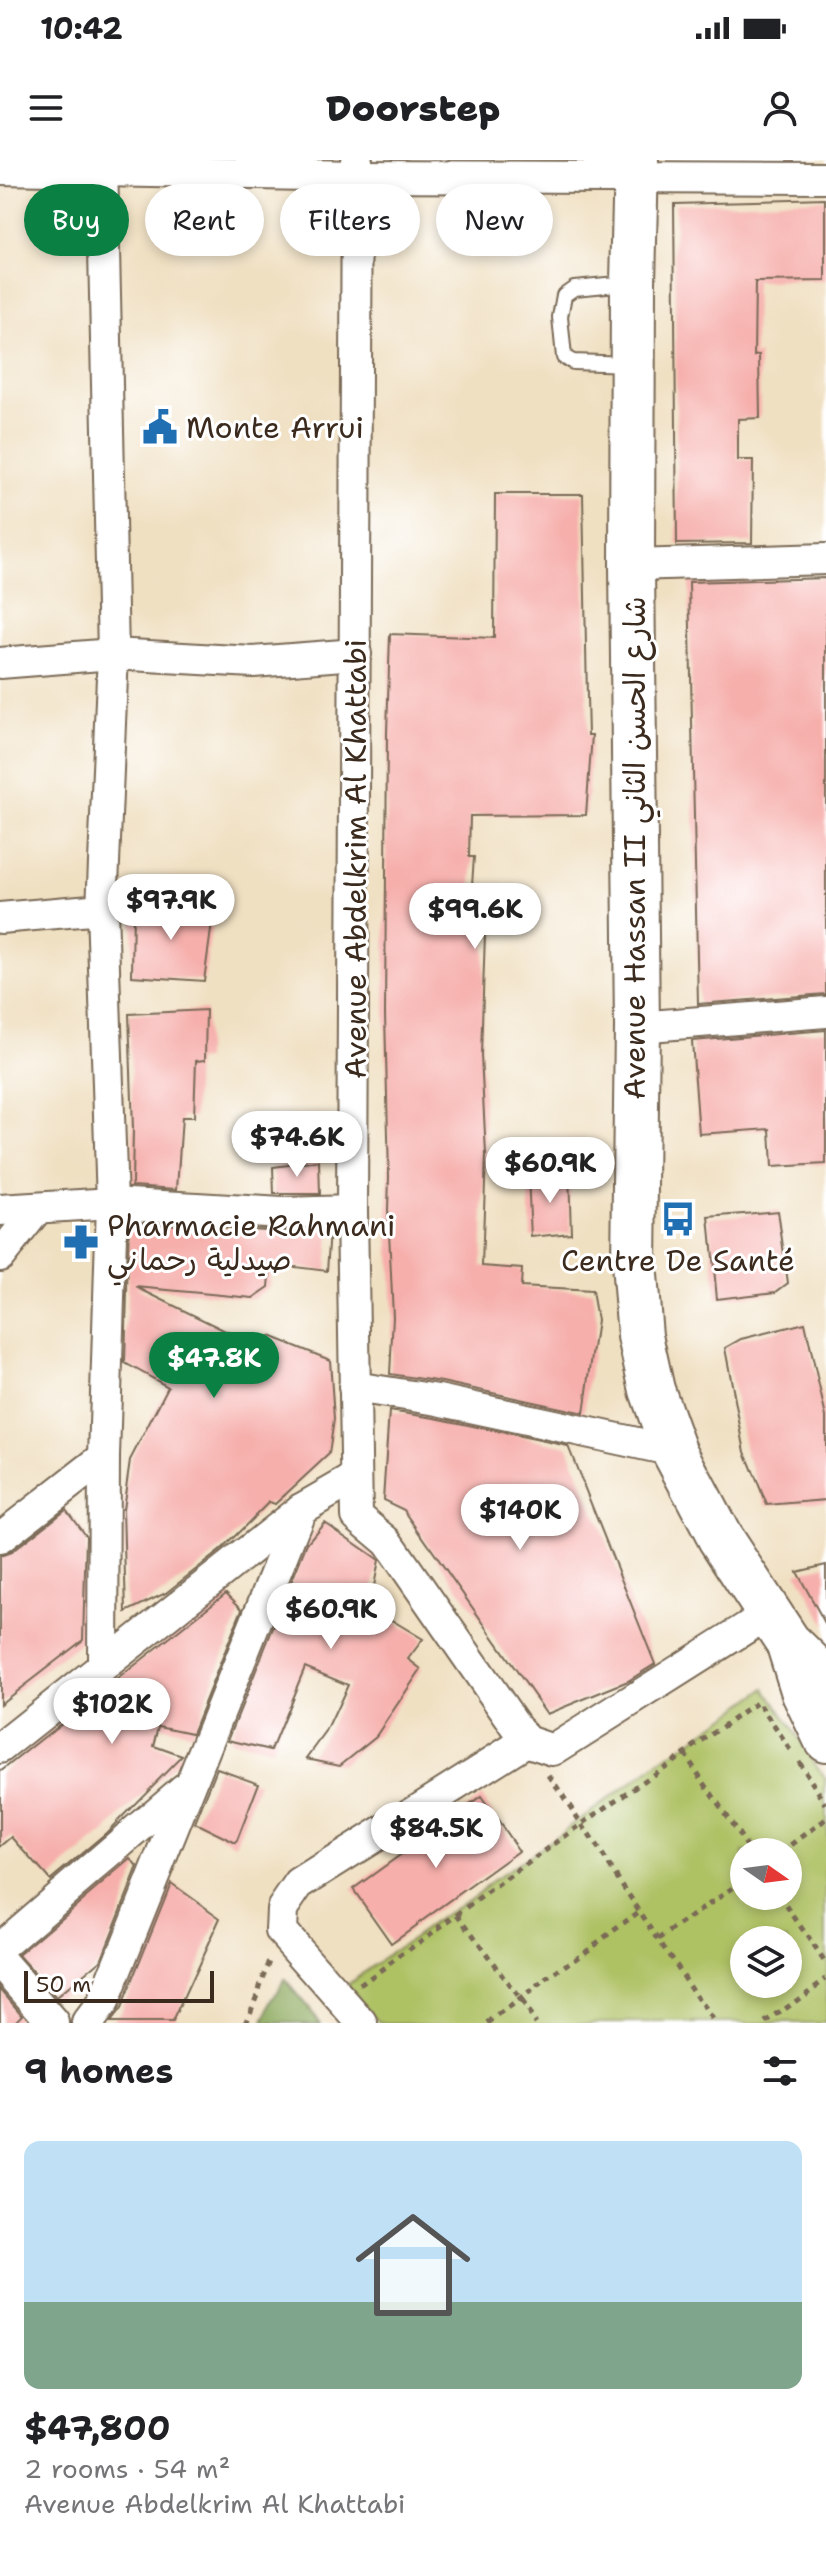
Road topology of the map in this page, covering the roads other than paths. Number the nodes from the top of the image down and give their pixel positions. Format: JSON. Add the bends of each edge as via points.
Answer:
{"nodes":[{"id":1,"x":102,"y":166,"type":"edge"},
{"id":2,"x":358,"y":168,"type":"edge"},
{"id":3,"x":0,"y":169,"type":"edge"},
{"id":4,"x":636,"y":169,"type":"edge"},
{"id":5,"x":826,"y":178,"type":"edge"},
{"id":6,"x":633,"y":282,"type":"junction"},
{"id":7,"x":633,"y":364,"type":"junction"},
{"id":8,"x":826,"y":559,"type":"edge"},
{"id":9,"x":632,"y":565,"type":"junction"},
{"id":10,"x":113,"y":654,"type":"junction"},
{"id":11,"x":356,"y":654,"type":"junction"},
{"id":12,"x":0,"y":663,"type":"edge"},
{"id":13,"x":102,"y":909,"type":"junction"},
{"id":14,"x":0,"y":918,"type":"edge"},
{"id":15,"x":826,"y":1012,"type":"edge"},
{"id":16,"x":637,"y":1027,"type":"junction"},
{"id":17,"x":112,"y":1203,"type":"junction"},
{"id":18,"x":38,"y":1208,"type":"junction"},
{"id":19,"x":0,"y":1210,"type":"edge"},
{"id":20,"x":352,"y":1211,"type":"junction"},
{"id":21,"x":0,"y":1256,"type":"edge"},
{"id":22,"x":354,"y":1387,"type":"junction"},
{"id":23,"x":674,"y":1451,"type":"junction"},
{"id":24,"x":104,"y":1457,"type":"junction"},
{"id":25,"x":355,"y":1478,"type":"junction"},
{"id":26,"x":301,"y":1509,"type":"junction"},
{"id":27,"x":0,"y":1538,"type":"edge"},
{"id":28,"x":794,"y":1637,"type":"edge"},
{"id":29,"x":103,"y":1667,"type":"junction"},
{"id":30,"x":826,"y":1679,"type":"edge"},
{"id":31,"x":826,"y":1739,"type":"edge"},
{"id":32,"x":526,"y":1741,"type":"junction"},
{"id":33,"x":0,"y":1748,"type":"edge"},
{"id":34,"x":189,"y":1785,"type":"junction"},
{"id":35,"x":0,"y":1947,"type":"edge"},
{"id":36,"x":0,"y":1961,"type":"edge"},
{"id":37,"x":54,"y":2023,"type":"edge"},
{"id":38,"x":88,"y":2023,"type":"edge"},
{"id":39,"x":362,"y":2023,"type":"edge"}],
"edges":[{"from":1,"to":2,"type":"street"},
{"from":1,"to":3,"type":"street"},
{"from":1,"to":10,"type":"street"},
{"from":2,"to":4,"type":"street"},
{"from":2,"to":11,"type":"street","name":"Avenue Abdelkrim Al Khattabi"},
{"from":4,"to":5,"type":"street"},
{"from":4,"to":6,"type":"main road","name":"Avenue Hassan II شارع الحسن الثاني"},
{"from":6,"to":7,"type":"main road","name":"Avenue Hassan II شارع الحسن الثاني"},
{"from":6,"to":7,"type":"lane","via":[[574,288],[564,295],[560,317],[564,357],[573,362]]},
{"from":7,"to":9,"type":"main road","name":"Avenue Hassan II شارع الحسن الثاني"},
{"from":8,"to":9,"type":"street"},
{"from":9,"to":16,"type":"main road","name":"Avenue Hassan II شارع الحسن الثاني"},
{"from":10,"to":11,"type":"street","via":[[253,662]]},
{"from":10,"to":12,"type":"street"},
{"from":10,"to":13,"type":"street"},
{"from":11,"to":20,"type":"street","name":"Avenue Abdelkrim Al Khattabi"},
{"from":13,"to":14,"type":"street"},
{"from":13,"to":17,"type":"street"},
{"from":15,"to":16,"type":"street"},
{"from":16,"to":23,"type":"main road","name":"Avenue Hassan II شارع الحسن الثاني","via":[[634,1263],[640,1336]]},
{"from":17,"to":18,"type":"street"},
{"from":17,"to":20,"type":"street","via":[[282,1213]]},
{"from":17,"to":24,"type":"street"},
{"from":18,"to":19,"type":"street"},
{"from":18,"to":21,"type":"street"},
{"from":20,"to":22,"type":"street","name":"Avenue Abdelkrim Al Khattabi"},
{"from":22,"to":23,"type":"street"},
{"from":22,"to":25,"type":"street","name":"Avenue Abdelkrim Al Khattabi"},
{"from":23,"to":28,"type":"main road","name":"Avenue Hassan II شارع الحسن الثاني","via":[[720,1538]]},
{"from":24,"to":27,"type":"street"},
{"from":24,"to":29,"type":"street"},
{"from":25,"to":26,"type":"street"},
{"from":25,"to":32,"type":"street","name":"Avenue Abdelkrim Al Khattabi","via":[[357,1516],[388,1542]]},
{"from":26,"to":29,"type":"street"},
{"from":26,"to":34,"type":"street"},
{"from":28,"to":30,"type":"main road","name":"Avenue Hassan II شارع الحسن الثاني"},
{"from":28,"to":31,"type":"main road","name":"Avenue Hassan II شارع الحسن الثاني","via":[[804,1693]]},
{"from":28,"to":32,"type":"street","via":[[553,1750]]},
{"from":29,"to":33,"type":"street"},
{"from":32,"to":39,"type":"street","via":[[299,1884],[282,1909],[281,1931]]},
{"from":34,"to":35,"type":"street"},
{"from":34,"to":38,"type":"street","via":[[103,2003]]},
{"from":36,"to":37,"type":"street"}]}
